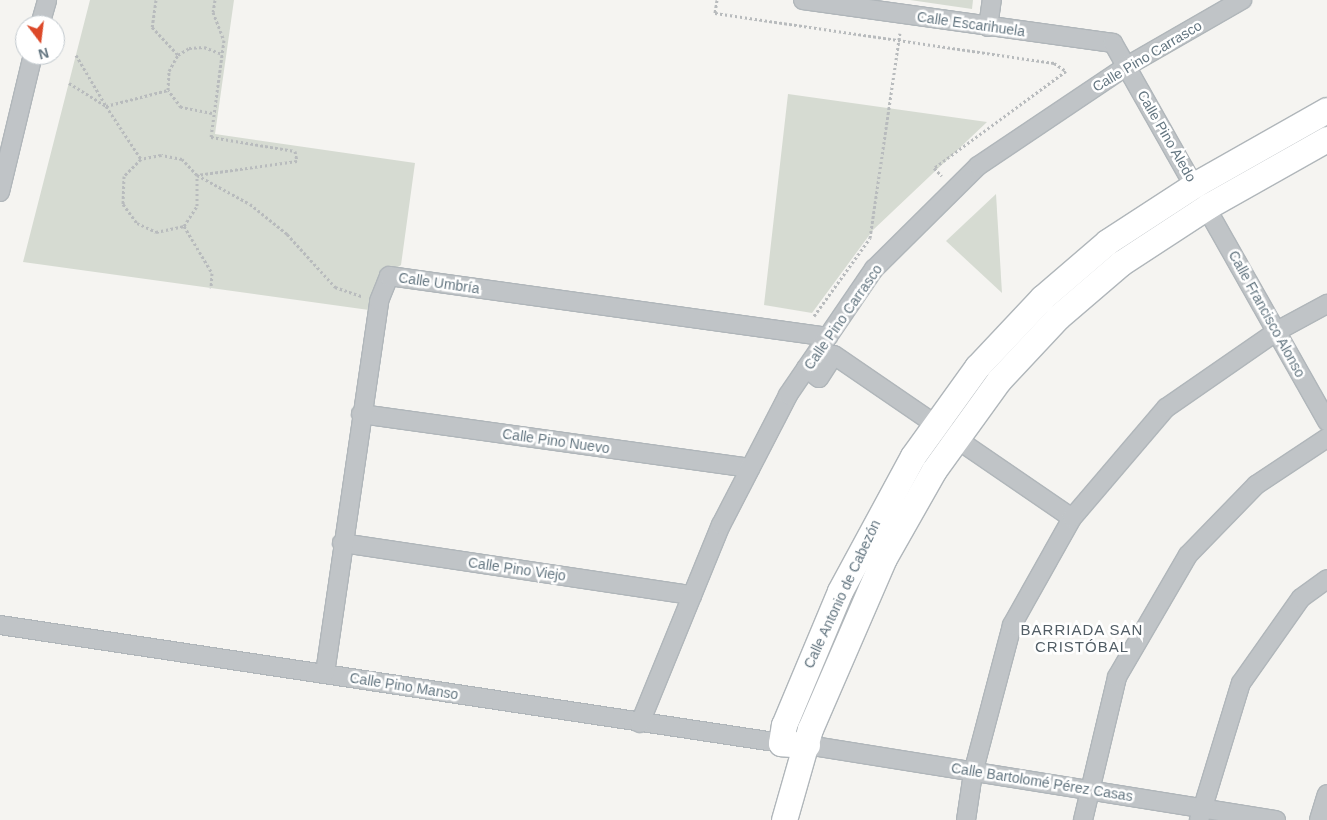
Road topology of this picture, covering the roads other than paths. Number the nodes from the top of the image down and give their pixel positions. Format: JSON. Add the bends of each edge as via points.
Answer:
{"nodes":[{"id":1,"x":46,"y":0,"type":"edge"},
{"id":2,"x":992,"y":0,"type":"edge"},
{"id":3,"x":1242,"y":0,"type":"edge"},
{"id":4,"x":813,"y":1,"type":"edge"},
{"id":5,"x":42,"y":15,"type":"edge"},
{"id":6,"x":988,"y":27,"type":"junction"},
{"id":7,"x":31,"y":65,"type":"edge"},
{"id":8,"x":1126,"y":66,"type":"junction"},
{"id":9,"x":1327,"y":110,"type":"edge"},
{"id":10,"x":1327,"y":139,"type":"edge"},
{"id":11,"x":1196,"y":184,"type":"junction"},
{"id":12,"x":0,"y":192,"type":"edge"},
{"id":13,"x":1208,"y":206,"type":"junction"},
{"id":14,"x":1327,"y":304,"type":"edge"},
{"id":15,"x":1277,"y":332,"type":"junction"},
{"id":16,"x":828,"y":336,"type":"junction"},
{"id":17,"x":806,"y":368,"type":"junction"},
{"id":18,"x":362,"y":414,"type":"junction"},
{"id":19,"x":1327,"y":422,"type":"edge"},
{"id":20,"x":935,"y":424,"type":"junction"},
{"id":21,"x":956,"y":438,"type":"junction"},
{"id":22,"x":1327,"y":438,"type":"edge"},
{"id":23,"x":750,"y":468,"type":"junction"},
{"id":24,"x":1072,"y":518,"type":"junction"},
{"id":25,"x":342,"y":543,"type":"junction"},
{"id":26,"x":1327,"y":579,"type":"edge"},
{"id":27,"x":692,"y":595,"type":"junction"},
{"id":28,"x":0,"y":625,"type":"edge"},
{"id":29,"x":325,"y":673,"type":"junction"},
{"id":30,"x":640,"y":723,"type":"junction"},
{"id":31,"x":781,"y":743,"type":"junction"},
{"id":32,"x":807,"y":745,"type":"junction"},
{"id":33,"x":973,"y":773,"type":"junction"},
{"id":34,"x":1087,"y":789,"type":"junction"},
{"id":35,"x":1327,"y":794,"type":"edge"},
{"id":36,"x":1200,"y":814,"type":"edge"},
{"id":37,"x":784,"y":820,"type":"edge"},
{"id":38,"x":966,"y":820,"type":"edge"},
{"id":39,"x":1083,"y":820,"type":"edge"},
{"id":40,"x":1276,"y":820,"type":"edge"},
{"id":41,"x":1318,"y":820,"type":"edge"}],
"edges":[{"from":1,"to":5,"type":"street"},
{"from":2,"to":6,"type":"street"},
{"from":3,"to":8,"type":"street","name":"Calle Pino Carrasco"},
{"from":4,"to":6,"type":"street","name":"Calle Escarihuela"},
{"from":6,"to":8,"type":"street","name":"Calle Escarihuela","via":[[1113,44]]},
{"from":7,"to":12,"type":"street"},
{"from":8,"to":11,"type":"street","name":"Calle Pino Aledo"},
{"from":8,"to":16,"type":"street","name":"Calle Pino Carrasco","via":[[978,166],[874,269]]},
{"from":9,"to":11,"type":"street","name":"Calle Antonio de Cabezón"},
{"from":10,"to":13,"type":"street","name":"Calle Antonio de Cabezón"},
{"from":11,"to":13,"type":"street","name":"Calle Pino Aledo"},
{"from":11,"to":20,"type":"street","name":"Calle Antonio de Cabezón","via":[[1107,242],[1042,298],[977,367]]},
{"from":13,"to":15,"type":"street","name":"Calle Francisco Alonso"},
{"from":13,"to":21,"type":"street","name":"Calle Antonio de Cabezón","via":[[1121,263],[1058,316],[999,380]]},
{"from":14,"to":15,"type":"street"},
{"from":15,"to":19,"type":"street","name":"Calle Francisco Alonso"},
{"from":15,"to":24,"type":"street","via":[[1166,408]]},
{"from":16,"to":17,"type":"street","name":"Calle Pino Carrasco"},
{"from":16,"to":18,"type":"street","name":"Calle Umbría","via":[[388,276],[378,301]]},
{"from":17,"to":20,"type":"street","via":[[819,378],[834,355]]},
{"from":17,"to":23,"type":"street","name":"Calle Pino Carrasco"},
{"from":18,"to":23,"type":"street","name":"Calle Pino Nuevo"},
{"from":18,"to":25,"type":"street","name":"Calle Umbría"},
{"from":20,"to":21,"type":"street"},
{"from":20,"to":31,"type":"street","name":"Calle Antonio de Cabezón","via":[[862,545],[822,635]]},
{"from":21,"to":24,"type":"street"},
{"from":21,"to":32,"type":"street","name":"Calle Antonio de Cabezón","via":[[884,558],[817,712]]},
{"from":22,"to":34,"type":"street","via":[[1256,485],[1188,555],[1117,677]]},
{"from":23,"to":27,"type":"street","name":"Calle Pino Carrasco"},
{"from":24,"to":33,"type":"street","via":[[1012,625]]},
{"from":25,"to":27,"type":"street","name":"Calle Pino Viejo"},
{"from":25,"to":29,"type":"street","name":"Calle Umbría"},
{"from":26,"to":36,"type":"street","via":[[1301,598],[1241,683]]},
{"from":27,"to":30,"type":"street","name":"Calle Pino Carrasco"},
{"from":28,"to":29,"type":"street","name":"Calle Pino Manso"},
{"from":29,"to":30,"type":"street","name":"Calle Pino Manso"},
{"from":30,"to":31,"type":"street","name":"Calle Pino Manso"},
{"from":31,"to":32,"type":"street","name":"Calle Pino Manso"},
{"from":32,"to":33,"type":"street","name":"Calle Bartolomé Pérez Casas"},
{"from":32,"to":37,"type":"street","name":"Calle Antonio de Cabezón"},
{"from":33,"to":34,"type":"street","name":"Calle Bartolomé Pérez Casas"},
{"from":33,"to":38,"type":"street"},
{"from":34,"to":36,"type":"street","name":"Calle Bartolomé Pérez Casas"},
{"from":34,"to":39,"type":"street"},
{"from":35,"to":41,"type":"street"},
{"from":36,"to":40,"type":"street","name":"Calle Bartolomé Pérez Casas"}]}
